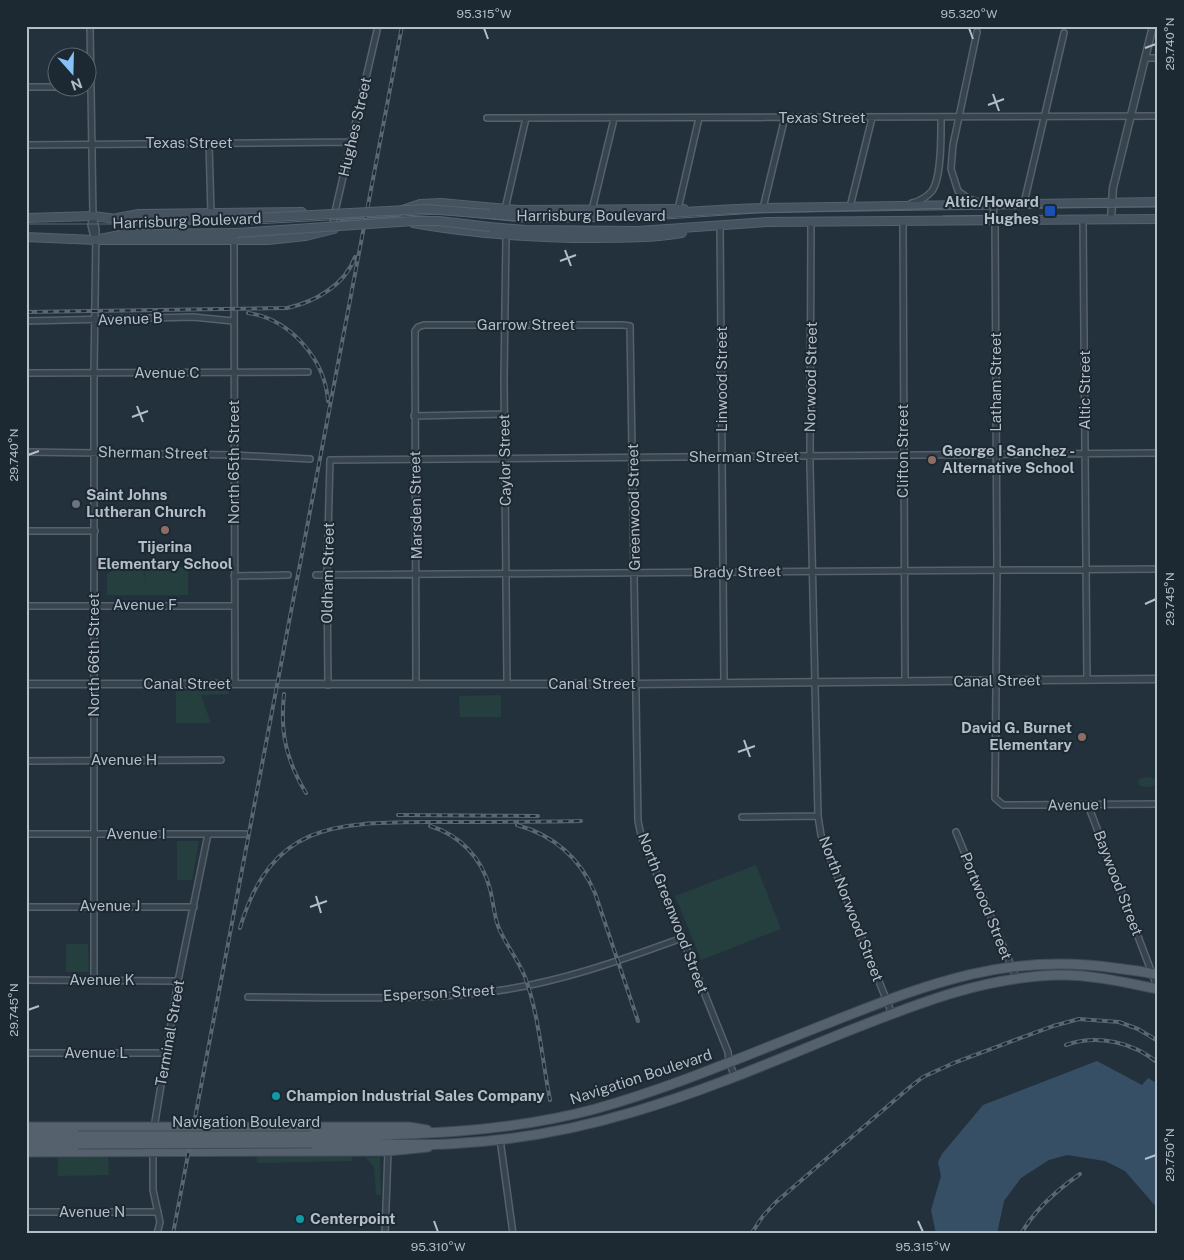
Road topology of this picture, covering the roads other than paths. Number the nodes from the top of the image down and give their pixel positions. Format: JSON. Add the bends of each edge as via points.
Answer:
{"nodes":[{"id":1,"x":90,"y":26,"type":"edge"},
{"id":2,"x":378,"y":26,"type":"edge"},
{"id":3,"x":1152,"y":26,"type":"edge"},
{"id":4,"x":977,"y":32,"type":"dead end"},
{"id":5,"x":1064,"y":33,"type":"dead end"},
{"id":6,"x":90,"y":48,"type":"edge"},
{"id":7,"x":1145,"y":58,"type":"junction"},
{"id":8,"x":1158,"y":58,"type":"edge"},
{"id":9,"x":26,"y":87,"type":"edge"},
{"id":10,"x":48,"y":87,"type":"edge"},
{"id":11,"x":90,"y":98,"type":"edge"},
{"id":12,"x":1130,"y":116,"type":"junction"},
{"id":13,"x":1158,"y":116,"type":"edge"},
{"id":14,"x":785,"y":117,"type":"junction"},
{"id":15,"x":940,"y":117,"type":"junction"},
{"id":16,"x":958,"y":117,"type":"junction"},
{"id":17,"x":1043,"y":117,"type":"junction"},
{"id":18,"x":487,"y":118,"type":"dead end"},
{"id":19,"x":526,"y":118,"type":"junction"},
{"id":20,"x":614,"y":118,"type":"junction"},
{"id":21,"x":699,"y":118,"type":"junction"},
{"id":22,"x":872,"y":118,"type":"junction"},
{"id":23,"x":351,"y":142,"type":"junction"},
{"id":24,"x":92,"y":143,"type":"junction"},
{"id":25,"x":210,"y":143,"type":"junction"},
{"id":26,"x":26,"y":145,"type":"edge"},
{"id":27,"x":1111,"y":202,"type":"junction"},
{"id":28,"x":1158,"y":202,"type":"edge"},
{"id":29,"x":984,"y":203,"type":"junction"},
{"id":30,"x":995,"y":203,"type":"junction"},
{"id":31,"x":1024,"y":203,"type":"junction"},
{"id":32,"x":420,"y":204,"type":"junction"},
{"id":33,"x":907,"y":205,"type":"junction"},
{"id":34,"x":850,"y":207,"type":"junction"},
{"id":35,"x":764,"y":208,"type":"junction"},
{"id":36,"x":505,"y":209,"type":"junction"},
{"id":37,"x":678,"y":209,"type":"junction"},
{"id":38,"x":592,"y":211,"type":"junction"},
{"id":39,"x":211,"y":213,"type":"junction"},
{"id":40,"x":93,"y":216,"type":"junction"},
{"id":41,"x":334,"y":216,"type":"junction"},
{"id":42,"x":26,"y":218,"type":"edge"},
{"id":43,"x":117,"y":218,"type":"junction"},
{"id":44,"x":1111,"y":219,"type":"junction"},
{"id":45,"x":1158,"y":219,"type":"edge"},
{"id":46,"x":995,"y":220,"type":"junction"},
{"id":47,"x":1083,"y":220,"type":"junction"},
{"id":48,"x":903,"y":221,"type":"junction"},
{"id":49,"x":811,"y":222,"type":"junction"},
{"id":50,"x":419,"y":224,"type":"junction"},
{"id":51,"x":720,"y":226,"type":"junction"},
{"id":52,"x":333,"y":229,"type":"junction"},
{"id":53,"x":236,"y":236,"type":"junction"},
{"id":54,"x":506,"y":236,"type":"junction"},
{"id":55,"x":26,"y":237,"type":"edge"},
{"id":56,"x":95,"y":240,"type":"junction"},
{"id":57,"x":95,"y":320,"type":"junction"},
{"id":58,"x":26,"y":321,"type":"edge"},
{"id":59,"x":233,"y":321,"type":"junction"},
{"id":60,"x":506,"y":325,"type":"junction"},
{"id":61,"x":418,"y":327,"type":"joint"},
{"id":62,"x":631,"y":330,"type":"joint"},
{"id":63,"x":234,"y":372,"type":"junction"},
{"id":64,"x":308,"y":372,"type":"dead end"},
{"id":65,"x":26,"y":373,"type":"edge"},
{"id":66,"x":94,"y":373,"type":"junction"},
{"id":67,"x":505,"y":414,"type":"junction"},
{"id":68,"x":414,"y":416,"type":"junction"},
{"id":69,"x":26,"y":452,"type":"edge"},
{"id":70,"x":94,"y":452,"type":"junction"},
{"id":71,"x":1158,"y":453,"type":"edge"},
{"id":72,"x":234,"y":454,"type":"junction"},
{"id":73,"x":996,"y":454,"type":"junction"},
{"id":74,"x":1085,"y":454,"type":"junction"},
{"id":75,"x":904,"y":455,"type":"junction"},
{"id":76,"x":810,"y":456,"type":"junction"},
{"id":77,"x":722,"y":457,"type":"junction"},
{"id":78,"x":633,"y":458,"type":"junction"},
{"id":79,"x":310,"y":459,"type":"dead end"},
{"id":80,"x":415,"y":459,"type":"junction"},
{"id":81,"x":506,"y":459,"type":"junction"},
{"id":82,"x":330,"y":460,"type":"joint"},
{"id":83,"x":26,"y":531,"type":"edge"},
{"id":84,"x":95,"y":531,"type":"junction"},
{"id":85,"x":1158,"y":568,"type":"edge"},
{"id":86,"x":1086,"y":569,"type":"junction"},
{"id":87,"x":904,"y":570,"type":"junction"},
{"id":88,"x":997,"y":570,"type":"junction"},
{"id":89,"x":812,"y":571,"type":"junction"},
{"id":90,"x":723,"y":572,"type":"junction"},
{"id":91,"x":507,"y":573,"type":"junction"},
{"id":92,"x":635,"y":573,"type":"junction"},
{"id":93,"x":417,"y":574,"type":"junction"},
{"id":94,"x":288,"y":575,"type":"dead end"},
{"id":95,"x":316,"y":575,"type":"dead end"},
{"id":96,"x":327,"y":575,"type":"junction"},
{"id":97,"x":234,"y":576,"type":"junction"},
{"id":98,"x":94,"y":605,"type":"junction"},
{"id":99,"x":26,"y":606,"type":"edge"},
{"id":100,"x":234,"y":606,"type":"junction"},
{"id":101,"x":1158,"y":679,"type":"edge"},
{"id":102,"x":1087,"y":680,"type":"junction"},
{"id":103,"x":997,"y":681,"type":"junction"},
{"id":104,"x":816,"y":682,"type":"junction"},
{"id":105,"x":905,"y":682,"type":"junction"},
{"id":106,"x":724,"y":683,"type":"junction"},
{"id":107,"x":26,"y":684,"type":"edge"},
{"id":108,"x":94,"y":684,"type":"junction"},
{"id":109,"x":235,"y":684,"type":"junction"},
{"id":110,"x":416,"y":684,"type":"junction"},
{"id":111,"x":507,"y":684,"type":"junction"},
{"id":112,"x":636,"y":684,"type":"junction"},
{"id":113,"x":328,"y":685,"type":"junction"},
{"id":114,"x":26,"y":760,"type":"edge"},
{"id":115,"x":94,"y":760,"type":"junction"},
{"id":116,"x":221,"y":760,"type":"dead end"},
{"id":117,"x":998,"y":803,"type":"joint"},
{"id":118,"x":1088,"y":804,"type":"junction"},
{"id":119,"x":1158,"y":804,"type":"edge"},
{"id":120,"x":818,"y":816,"type":"junction"},
{"id":121,"x":742,"y":817,"type":"dead end"},
{"id":122,"x":956,"y":832,"type":"dead end"},
{"id":123,"x":26,"y":834,"type":"edge"},
{"id":124,"x":94,"y":834,"type":"junction"},
{"id":125,"x":208,"y":834,"type":"junction"},
{"id":126,"x":245,"y":834,"type":"dead end"},
{"id":127,"x":95,"y":906,"type":"junction"},
{"id":128,"x":26,"y":907,"type":"edge"},
{"id":129,"x":194,"y":907,"type":"junction"},
{"id":130,"x":682,"y":938,"type":"junction"},
{"id":131,"x":1011,"y":967,"type":"junction"},
{"id":132,"x":1155,"y":974,"type":"edge"},
{"id":133,"x":94,"y":979,"type":"junction"},
{"id":134,"x":26,"y":980,"type":"edge"},
{"id":135,"x":1017,"y":980,"type":"junction"},
{"id":136,"x":178,"y":981,"type":"junction"},
{"id":137,"x":1158,"y":989,"type":"edge"},
{"id":138,"x":248,"y":997,"type":"dead end"},
{"id":139,"x":886,"y":1001,"type":"junction"},
{"id":140,"x":892,"y":1014,"type":"junction"},
{"id":141,"x":26,"y":1053,"type":"edge"},
{"id":142,"x":166,"y":1053,"type":"junction"},
{"id":143,"x":729,"y":1062,"type":"junction"},
{"id":144,"x":735,"y":1077,"type":"junction"},
{"id":145,"x":682,"y":1080,"type":"junction"},
{"id":146,"x":688,"y":1095,"type":"junction"},
{"id":147,"x":26,"y":1127,"type":"edge"},
{"id":148,"x":154,"y":1127,"type":"junction"},
{"id":149,"x":494,"y":1127,"type":"junction"},
{"id":150,"x":445,"y":1133,"type":"junction"},
{"id":151,"x":26,"y":1135,"type":"edge"},
{"id":152,"x":500,"y":1139,"type":"junction"},
{"id":153,"x":78,"y":1140,"type":"junction"},
{"id":154,"x":311,"y":1140,"type":"junction"},
{"id":155,"x":26,"y":1144,"type":"edge"},
{"id":156,"x":446,"y":1144,"type":"junction"},
{"id":157,"x":388,"y":1151,"type":"junction"},
{"id":158,"x":26,"y":1152,"type":"edge"},
{"id":159,"x":153,"y":1152,"type":"junction"},
{"id":160,"x":26,"y":1212,"type":"edge"},
{"id":161,"x":158,"y":1212,"type":"junction"},
{"id":162,"x":157,"y":1234,"type":"edge"},
{"id":163,"x":386,"y":1234,"type":"edge"},
{"id":164,"x":513,"y":1234,"type":"edge"}],
"edges":[{"from":1,"to":6,"type":"street","name":"North 66th Street"},
{"from":2,"to":23,"type":"street","name":"Hughes Street"},
{"from":3,"to":7,"type":"street"},
{"from":4,"to":16,"type":"street"},
{"from":5,"to":17,"type":"street"},
{"from":7,"to":8,"type":"street"},
{"from":7,"to":12,"type":"street"},
{"from":9,"to":10,"type":"street"},
{"from":11,"to":24,"type":"street","name":"North 66th Street"},
{"from":12,"to":13,"type":"street","name":"Texas Street"},
{"from":12,"to":17,"type":"street","name":"Texas Street"},
{"from":12,"to":27,"type":"street"},
{"from":14,"to":21,"type":"street","name":"Texas Street"},
{"from":14,"to":22,"type":"street","name":"Texas Street"},
{"from":14,"to":35,"type":"street"},
{"from":15,"to":16,"type":"street","name":"Texas Street"},
{"from":15,"to":22,"type":"street","name":"Texas Street"},
{"from":15,"to":33,"type":"street","via":[[937,179],[933,190],[923,200]]},
{"from":16,"to":17,"type":"street","name":"Texas Street"},
{"from":16,"to":29,"type":"street","via":[[951,169],[955,183],[958,191],[968,199]]},
{"from":17,"to":31,"type":"street"},
{"from":18,"to":19,"type":"street","name":"Texas Street"},
{"from":19,"to":20,"type":"street","name":"Texas Street"},
{"from":19,"to":36,"type":"street"},
{"from":20,"to":21,"type":"street","name":"Texas Street"},
{"from":20,"to":38,"type":"street"},
{"from":21,"to":37,"type":"street"},
{"from":22,"to":34,"type":"street"},
{"from":23,"to":25,"type":"street","name":"Texas Street"},
{"from":23,"to":41,"type":"street","name":"Hughes Street"},
{"from":24,"to":25,"type":"street","name":"Texas Street"},
{"from":24,"to":26,"type":"street","name":"Texas Street"},
{"from":24,"to":40,"type":"street","name":"North 66th Street"},
{"from":25,"to":39,"type":"street"},
{"from":27,"to":28,"type":"main road","name":"Harrisburg Boulevard"},
{"from":27,"to":31,"type":"main road","name":"Harrisburg Boulevard"},
{"from":27,"to":44,"type":"street"},
{"from":29,"to":30,"type":"main road","name":"Harrisburg Boulevard"},
{"from":29,"to":33,"type":"main road","name":"Harrisburg Boulevard"},
{"from":30,"to":31,"type":"main road","name":"Harrisburg Boulevard"},
{"from":30,"to":46,"type":"street","name":"Latham Street"},
{"from":32,"to":36,"type":"main road"},
{"from":32,"to":41,"type":"main road","via":[[379,217]]},
{"from":32,"to":50,"type":"main road"},
{"from":33,"to":34,"type":"main road","name":"Harrisburg Boulevard"},
{"from":34,"to":35,"type":"main road","name":"Harrisburg Boulevard"},
{"from":35,"to":37,"type":"main road"},
{"from":35,"to":43,"type":"main road","name":"Harrisburg Boulevard","bridge":true,"via":[[636,216],[523,217],[426,209],[237,219],[133,221]]},
{"from":36,"to":38,"type":"main road"},
{"from":37,"to":38,"type":"main road"},
{"from":39,"to":41,"type":"main road","via":[[308,212]]},
{"from":39,"to":43,"type":"main road","via":[[139,214]]},
{"from":40,"to":42,"type":"main road","name":"Harrisburg Boulevard"},
{"from":40,"to":43,"type":"main road","name":"Harrisburg Boulevard"},
{"from":40,"to":56,"type":"street","name":"North 66th Street"},
{"from":41,"to":52,"type":"street","name":"Hughes Street"},
{"from":44,"to":45,"type":"main road","name":"Harrisburg Boulevard"},
{"from":44,"to":47,"type":"main road","name":"Harrisburg Boulevard"},
{"from":46,"to":47,"type":"main road","name":"Harrisburg Boulevard"},
{"from":46,"to":48,"type":"main road","name":"Harrisburg Boulevard"},
{"from":46,"to":73,"type":"street","name":"Latham Street"},
{"from":47,"to":74,"type":"street","name":"Altic Street"},
{"from":48,"to":49,"type":"main road","name":"Harrisburg Boulevard"},
{"from":48,"to":75,"type":"street","name":"Clifton Street"},
{"from":49,"to":51,"type":"main road","name":"Harrisburg Boulevard"},
{"from":49,"to":76,"type":"street","name":"Norwood Street"},
{"from":50,"to":52,"type":"main road","via":[[366,223]]},
{"from":50,"to":54,"type":"main road"},
{"from":51,"to":53,"type":"main road","name":"Harrisburg Boulevard","bridge":true,"via":[[638,231],[526,230],[414,221]]},
{"from":51,"to":54,"type":"main road","via":[[641,238]]},
{"from":51,"to":77,"type":"street","name":"Linwood Street"},
{"from":52,"to":53,"type":"main road","via":[[296,238]]},
{"from":53,"to":56,"type":"main road","name":"Harrisburg Boulevard","via":[[125,234]]},
{"from":53,"to":59,"type":"street","name":"North 65th Street"},
{"from":54,"to":60,"type":"street","name":"Caylor Street"},
{"from":55,"to":56,"type":"main road","name":"Harrisburg Boulevard"},
{"from":56,"to":57,"type":"street","name":"North 66th Street"},
{"from":57,"to":58,"type":"street","name":"Avenue B"},
{"from":57,"to":59,"type":"street","name":"Avenue B","via":[[193,317]]},
{"from":57,"to":66,"type":"street","name":"North 66th Street"},
{"from":59,"to":63,"type":"street","name":"North 65th Street"},
{"from":60,"to":61,"type":"street","name":"Garrow Street"},
{"from":60,"to":62,"type":"street","name":"Garrow Street","via":[[623,324],[630,326]]},
{"from":60,"to":67,"type":"street","name":"Caylor Street"},
{"from":61,"to":68,"type":"street","name":"Marsden Street","via":[[413,338]]},
{"from":62,"to":78,"type":"street","name":"Greenwood Street"},
{"from":63,"to":64,"type":"street","name":"Avenue C"},
{"from":63,"to":66,"type":"street","name":"Avenue C"},
{"from":63,"to":72,"type":"street","name":"North 65th Street"},
{"from":65,"to":66,"type":"street","name":"Avenue C"},
{"from":66,"to":70,"type":"street","name":"North 66th Street"},
{"from":67,"to":68,"type":"street"},
{"from":67,"to":81,"type":"street","name":"Caylor Street"},
{"from":68,"to":80,"type":"street","name":"Marsden Street"},
{"from":69,"to":70,"type":"street","name":"Sherman Street"},
{"from":70,"to":72,"type":"street","name":"Sherman Street"},
{"from":70,"to":84,"type":"street","name":"North 66th Street"},
{"from":71,"to":74,"type":"street","name":"Sherman Street"},
{"from":72,"to":79,"type":"street","name":"Sherman Street"},
{"from":72,"to":97,"type":"street","name":"North 65th Street"},
{"from":73,"to":74,"type":"street","name":"Sherman Street"},
{"from":73,"to":75,"type":"street","name":"Sherman Street"},
{"from":73,"to":88,"type":"street","name":"Latham Street"},
{"from":74,"to":86,"type":"street","name":"Altic Street"},
{"from":75,"to":76,"type":"street","name":"Sherman Street"},
{"from":75,"to":87,"type":"street","name":"Clifton Street"},
{"from":76,"to":77,"type":"street","name":"Sherman Street"},
{"from":76,"to":89,"type":"street","name":"Norwood Street"},
{"from":77,"to":78,"type":"street","name":"Sherman Street"},
{"from":77,"to":90,"type":"street","name":"Linwood Street"},
{"from":78,"to":81,"type":"street","name":"Sherman Street"},
{"from":78,"to":92,"type":"street","name":"Greenwood Street"},
{"from":80,"to":81,"type":"street","name":"Sherman Street"},
{"from":80,"to":82,"type":"street","name":"Sherman Street"},
{"from":80,"to":93,"type":"street","name":"Marsden Street"},
{"from":81,"to":91,"type":"street","name":"Caylor Street"},
{"from":82,"to":96,"type":"street","name":"Oldham Street"},
{"from":83,"to":84,"type":"street"},
{"from":84,"to":98,"type":"street","name":"North 66th Street"},
{"from":85,"to":86,"type":"street","name":"Brady Street"},
{"from":86,"to":88,"type":"street","name":"Brady Street"},
{"from":86,"to":102,"type":"street","name":"Altic Street"},
{"from":87,"to":88,"type":"street","name":"Brady Street"},
{"from":87,"to":89,"type":"street","name":"Brady Street"},
{"from":87,"to":105,"type":"street","name":"Clifton Street"},
{"from":88,"to":103,"type":"street","name":"Latham Street"},
{"from":89,"to":90,"type":"street","name":"Brady Street"},
{"from":89,"to":104,"type":"street","name":"Norwood Street"},
{"from":90,"to":92,"type":"street","name":"Brady Street"},
{"from":90,"to":106,"type":"street","name":"Linwood Street"},
{"from":91,"to":92,"type":"street","name":"Brady Street"},
{"from":91,"to":93,"type":"street","name":"Brady Street"},
{"from":91,"to":111,"type":"street","name":"Caylor Street"},
{"from":92,"to":112,"type":"street","name":"Greenwood Street"},
{"from":93,"to":96,"type":"street","name":"Brady Street"},
{"from":93,"to":110,"type":"street","name":"Marsden Street"},
{"from":94,"to":97,"type":"street"},
{"from":95,"to":96,"type":"street","name":"Brady Street"},
{"from":96,"to":113,"type":"street","name":"Oldham Street"},
{"from":97,"to":100,"type":"street","name":"North 65th Street"},
{"from":98,"to":99,"type":"street","name":"Avenue F"},
{"from":98,"to":100,"type":"street","name":"Avenue F"},
{"from":98,"to":108,"type":"street","name":"North 66th Street"},
{"from":100,"to":109,"type":"street","name":"North 65th Street"},
{"from":101,"to":102,"type":"street","name":"Canal Street"},
{"from":102,"to":103,"type":"street","name":"Canal Street"},
{"from":103,"to":105,"type":"street","name":"Canal Street"},
{"from":103,"to":117,"type":"street","name":"Latham Street","via":[[995,794]]},
{"from":104,"to":105,"type":"street","name":"Canal Street"},
{"from":104,"to":106,"type":"street","name":"Canal Street"},
{"from":104,"to":120,"type":"street","name":"North Norwood Street"},
{"from":106,"to":112,"type":"street","name":"Canal Street"},
{"from":107,"to":108,"type":"street","name":"Canal Street"},
{"from":108,"to":109,"type":"street","name":"Canal Street"},
{"from":108,"to":115,"type":"street","name":"North 66th Street"},
{"from":109,"to":113,"type":"street","name":"Canal Street"},
{"from":110,"to":111,"type":"street","name":"Canal Street"},
{"from":110,"to":113,"type":"street","name":"Canal Street"},
{"from":111,"to":112,"type":"street","name":"Canal Street"},
{"from":112,"to":130,"type":"street","name":"North Greenwood Street","via":[[638,821]]},
{"from":114,"to":115,"type":"street","name":"Avenue H"},
{"from":115,"to":116,"type":"street","name":"Avenue H"},
{"from":115,"to":124,"type":"street","name":"North 66th Street"},
{"from":117,"to":118,"type":"street","name":"Avenue I","via":[[1003,806]]},
{"from":118,"to":119,"type":"street","name":"Avenue I"},
{"from":118,"to":132,"type":"street","name":"Baywood Street"},
{"from":120,"to":121,"type":"street"},
{"from":120,"to":139,"type":"street","name":"North Norwood Street","via":[[821,835]]},
{"from":122,"to":131,"type":"street","name":"Portwood Street"},
{"from":123,"to":124,"type":"street","name":"Avenue I"},
{"from":124,"to":125,"type":"street","name":"Avenue I"},
{"from":124,"to":127,"type":"street","name":"North 66th Street"},
{"from":125,"to":126,"type":"street","name":"Avenue I"},
{"from":125,"to":129,"type":"street","name":"Terminal Street"},
{"from":127,"to":128,"type":"street","name":"Avenue J"},
{"from":127,"to":129,"type":"street","name":"Avenue J"},
{"from":127,"to":133,"type":"street","name":"North 66th Street"},
{"from":129,"to":136,"type":"street","name":"Terminal Street"},
{"from":130,"to":138,"type":"street","name":"Esperson Street","via":[[583,972],[490,992]]},
{"from":130,"to":143,"type":"street","name":"North Greenwood Street","via":[[728,1052]]},
{"from":131,"to":132,"type":"main road","name":"Navigation Boulevard","via":[[1059,962]]},
{"from":131,"to":135,"type":"street","name":"Portwood Street"},
{"from":131,"to":139,"type":"main road","name":"Navigation Boulevard","via":[[969,973]]},
{"from":132,"to":137,"type":"street","name":"Baywood Street"},
{"from":133,"to":134,"type":"street","name":"Avenue K"},
{"from":133,"to":136,"type":"street","name":"Avenue K"},
{"from":135,"to":137,"type":"main road","name":"Navigation Boulevard","via":[[1062,975]]},
{"from":135,"to":140,"type":"main road","name":"Navigation Boulevard","via":[[975,986]]},
{"from":136,"to":142,"type":"street","name":"Terminal Street"},
{"from":139,"to":140,"type":"street","name":"North Norwood Street"},
{"from":139,"to":143,"type":"main road","name":"Navigation Boulevard"},
{"from":140,"to":144,"type":"main road","name":"Navigation Boulevard"},
{"from":141,"to":142,"type":"street","name":"Avenue L"},
{"from":142,"to":148,"type":"street","name":"Terminal Street"},
{"from":143,"to":144,"type":"street","name":"North Greenwood Street"},
{"from":143,"to":145,"type":"main road","name":"Navigation Boulevard"},
{"from":144,"to":146,"type":"main road","name":"Navigation Boulevard"},
{"from":145,"to":146,"type":"main road"},
{"from":145,"to":149,"type":"main road","name":"Navigation Boulevard","via":[[565,1116]]},
{"from":146,"to":152,"type":"main road","name":"Navigation Boulevard","via":[[578,1127]]},
{"from":147,"to":148,"type":"main road"},
{"from":148,"to":150,"type":"main road","via":[[409,1127]]},
{"from":148,"to":159,"type":"street","name":"Terminal Street"},
{"from":149,"to":150,"type":"main road","name":"Navigation Boulevard"},
{"from":149,"to":152,"type":"main road"},
{"from":150,"to":154,"type":"main road","name":"Navigation Boulevard"},
{"from":151,"to":153,"type":"main road","name":"Navigation Boulevard"},
{"from":152,"to":156,"type":"main road","name":"Navigation Boulevard"},
{"from":152,"to":164,"type":"street"},
{"from":153,"to":154,"type":"main road","name":"Navigation Boulevard","bridge":true},
{"from":153,"to":155,"type":"main road","name":"Navigation Boulevard"},
{"from":154,"to":156,"type":"main road","name":"Navigation Boulevard"},
{"from":156,"to":157,"type":"main road"},
{"from":157,"to":159,"type":"main road"},
{"from":157,"to":163,"type":"street"},
{"from":158,"to":159,"type":"main road"},
{"from":159,"to":161,"type":"street","name":"Terminal Street","via":[[153,1190]]},
{"from":160,"to":161,"type":"street","name":"Avenue N"},
{"from":161,"to":162,"type":"street","name":"Terminal Street"}]}
